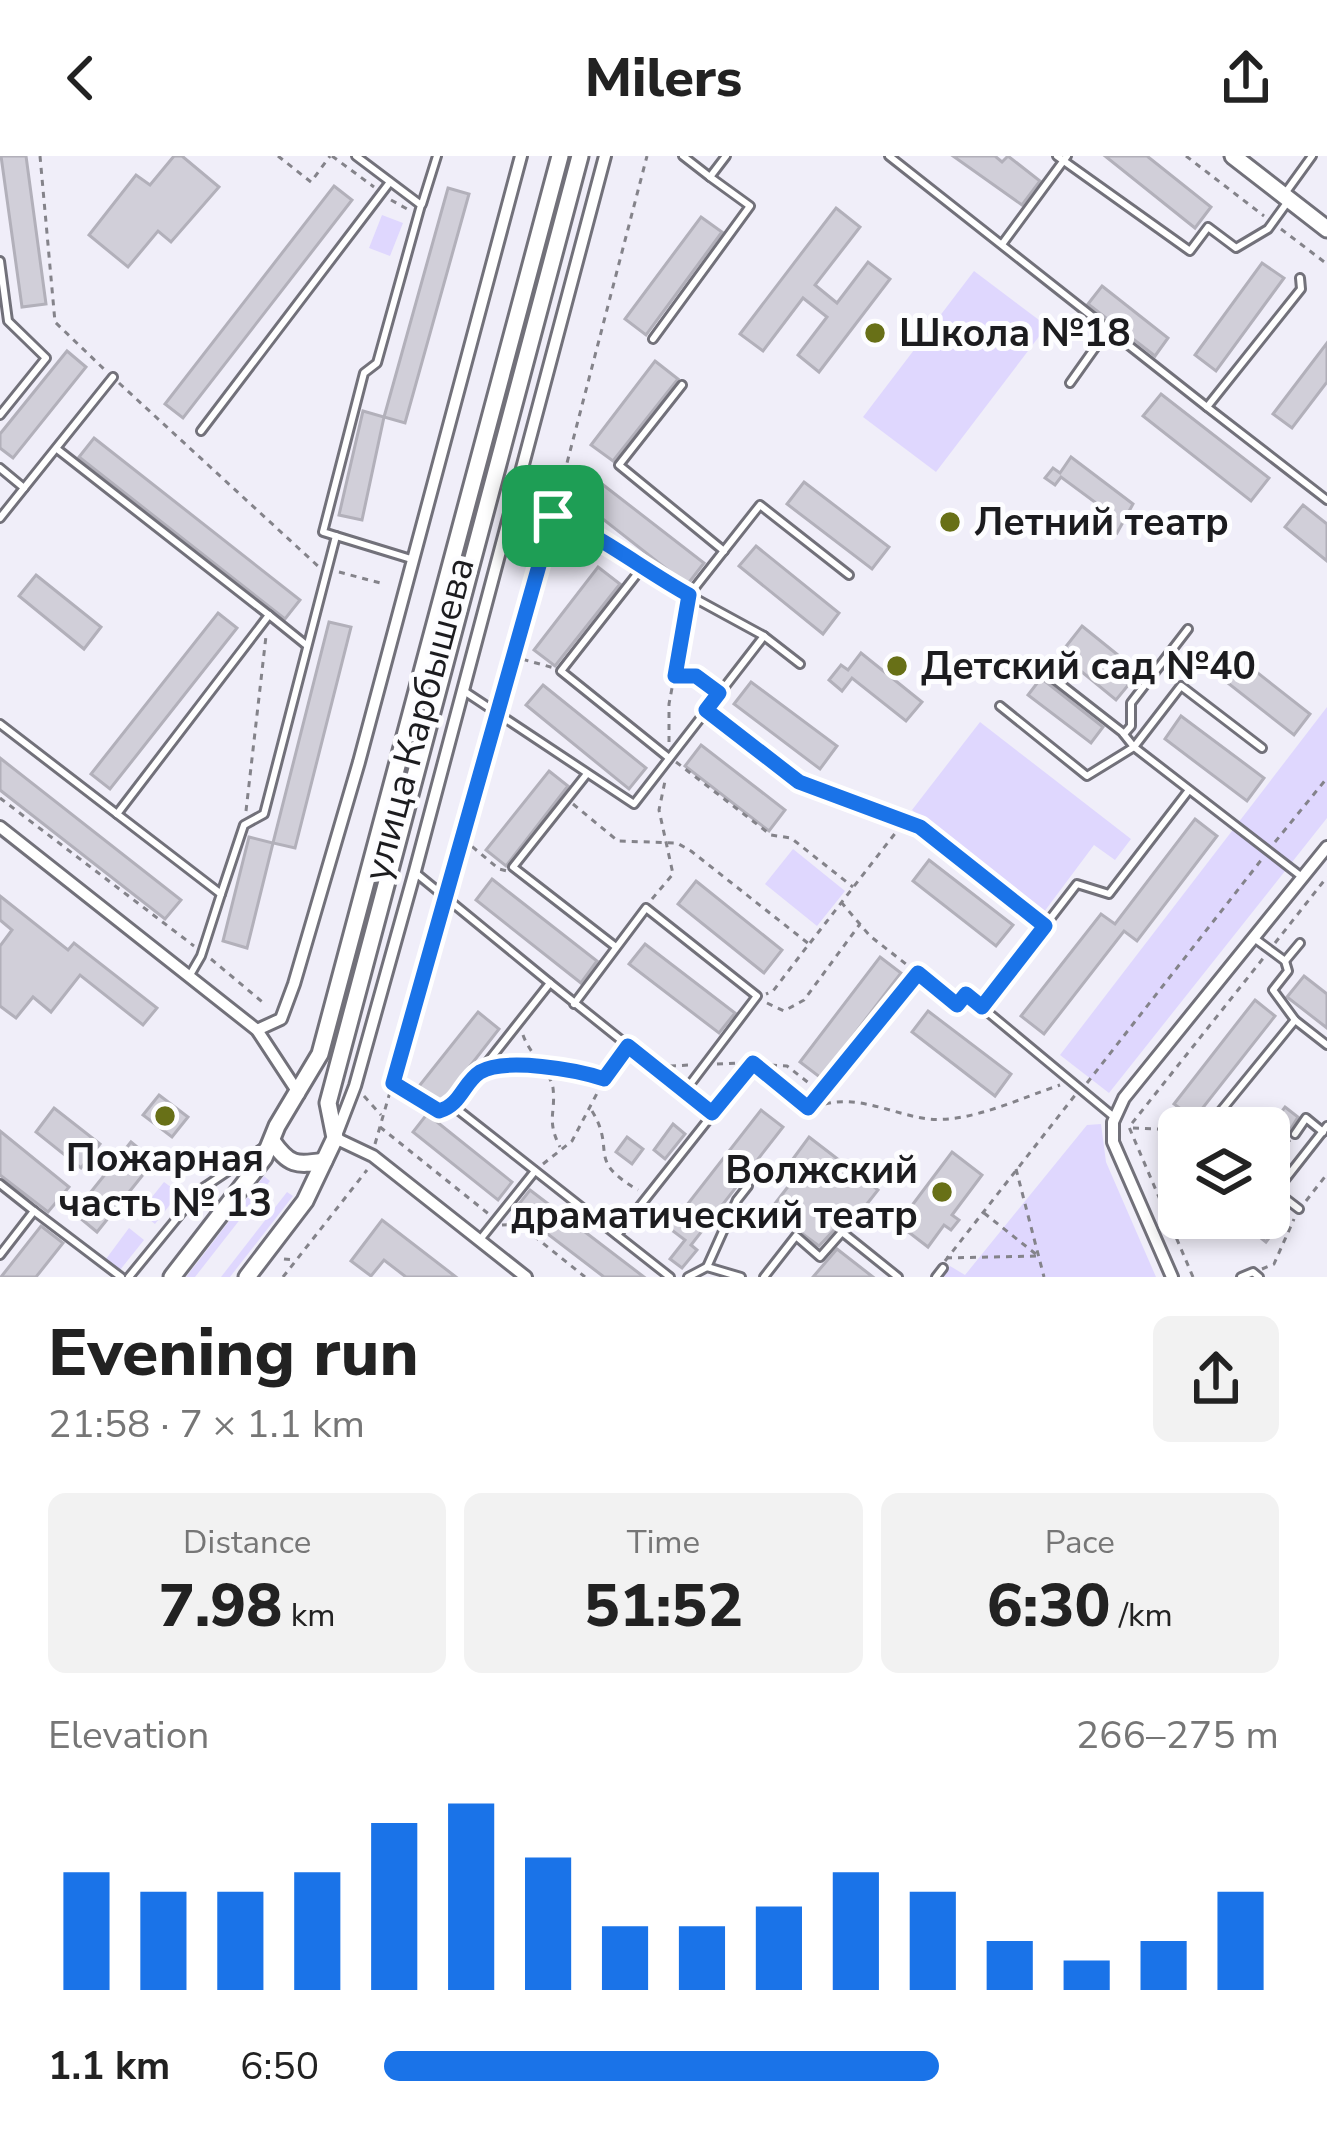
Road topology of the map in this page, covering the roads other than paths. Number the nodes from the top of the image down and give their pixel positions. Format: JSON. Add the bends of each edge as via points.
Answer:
{"nodes":[{"id":1,"x":356,"y":156,"type":"edge"},
{"id":2,"x":436,"y":156,"type":"edge"},
{"id":3,"x":521,"y":156,"type":"edge"},
{"id":4,"x":560,"y":156,"type":"edge"},
{"id":5,"x":580,"y":156,"type":"edge"},
{"id":6,"x":605,"y":156,"type":"edge"},
{"id":7,"x":683,"y":156,"type":"edge"},
{"id":8,"x":726,"y":156,"type":"edge"},
{"id":9,"x":889,"y":156,"type":"edge"},
{"id":10,"x":1233,"y":156,"type":"edge"},
{"id":11,"x":1312,"y":156,"type":"edge"},
{"id":12,"x":1063,"y":158,"type":"edge"},
{"id":13,"x":710,"y":177,"type":"junction"},
{"id":14,"x":390,"y":182,"type":"junction"},
{"id":15,"x":1286,"y":197,"type":"junction"},
{"id":16,"x":421,"y":205,"type":"junction"},
{"id":17,"x":1327,"y":229,"type":"edge"},
{"id":18,"x":1003,"y":243,"type":"junction"},
{"id":19,"x":0,"y":261,"type":"edge"},
{"id":20,"x":1300,"y":278,"type":"dead end"},
{"id":21,"x":1312,"y":286,"type":"dead end"},
{"id":22,"x":1301,"y":289,"type":"junction"},
{"id":23,"x":1109,"y":328,"type":"junction"},
{"id":24,"x":653,"y":339,"type":"dead end"},
{"id":25,"x":113,"y":377,"type":"road end"},
{"id":26,"x":1070,"y":383,"type":"dead end"},
{"id":27,"x":682,"y":385,"type":"dead end"},
{"id":28,"x":1207,"y":406,"type":"junction"},
{"id":29,"x":0,"y":416,"type":"edge"},
{"id":30,"x":201,"y":430,"type":"dead end"},
{"id":31,"x":57,"y":449,"type":"junction"},
{"id":32,"x":0,"y":468,"type":"edge"},
{"id":33,"x":24,"y":488,"type":"junction"},
{"id":34,"x":511,"y":499,"type":"junction"},
{"id":35,"x":1327,"y":500,"type":"edge"},
{"id":36,"x":0,"y":518,"type":"edge"},
{"id":37,"x":336,"y":536,"type":"junction"},
{"id":38,"x":724,"y":551,"type":"junction"},
{"id":39,"x":411,"y":559,"type":"junction"},
{"id":40,"x":641,"y":569,"type":"junction"},
{"id":41,"x":849,"y":575,"type":"dead end"},
{"id":42,"x":689,"y":595,"type":"junction"},
{"id":43,"x":268,"y":615,"type":"junction"},
{"id":44,"x":1188,"y":629,"type":"dead end"},
{"id":45,"x":764,"y":636,"type":"junction"},
{"id":46,"x":307,"y":645,"type":"junction"},
{"id":47,"x":800,"y":664,"type":"dead end"},
{"id":48,"x":1040,"y":668,"type":"dead end"},
{"id":49,"x":461,"y":689,"type":"junction"},
{"id":50,"x":1000,"y":706,"type":"dead end"},
{"id":51,"x":706,"y":710,"type":"junction"},
{"id":52,"x":0,"y":724,"type":"edge"},
{"id":53,"x":1124,"y":734,"type":"junction"},
{"id":54,"x":1134,"y":747,"type":"junction"},
{"id":55,"x":1262,"y":748,"type":"dead end"},
{"id":56,"x":670,"y":758,"type":"junction"},
{"id":57,"x":587,"y":774,"type":"junction"},
{"id":58,"x":1189,"y":790,"type":"junction"},
{"id":59,"x":117,"y":814,"type":"junction"},
{"id":60,"x":0,"y":827,"type":"edge"},
{"id":61,"x":1327,"y":847,"type":"edge"},
{"id":62,"x":415,"y":871,"type":"junction"},
{"id":63,"x":1302,"y":877,"type":"junction"},
{"id":64,"x":221,"y":894,"type":"junction"},
{"id":65,"x":1045,"y":926,"type":"junction"},
{"id":66,"x":1254,"y":938,"type":"junction"},
{"id":67,"x":1300,"y":943,"type":"dead end"},
{"id":68,"x":616,"y":947,"type":"junction"},
{"id":69,"x":1285,"y":961,"type":"junction"},
{"id":70,"x":190,"y":975,"type":"junction"},
{"id":71,"x":550,"y":983,"type":"junction"},
{"id":72,"x":574,"y":1004,"type":"junction"},
{"id":73,"x":982,"y":1007,"type":"junction"},
{"id":74,"x":1295,"y":1020,"type":"junction"},
{"id":75,"x":257,"y":1030,"type":"junction"},
{"id":76,"x":1327,"y":1045,"type":"edge"},
{"id":77,"x":685,"y":1091,"type":"junction"},
{"id":78,"x":299,"y":1094,"type":"junction"},
{"id":79,"x":328,"y":1103,"type":"junction"},
{"id":80,"x":1225,"y":1107,"type":"edge"},
{"id":81,"x":712,"y":1113,"type":"junction"},
{"id":82,"x":1114,"y":1117,"type":"junction"},
{"id":83,"x":1325,"y":1129,"type":"edge"},
{"id":84,"x":1295,"y":1134,"type":"road end"},
{"id":85,"x":335,"y":1138,"type":"junction"},
{"id":86,"x":272,"y":1141,"type":"junction"},
{"id":87,"x":324,"y":1161,"type":"junction"},
{"id":88,"x":1290,"y":1169,"type":"edge"},
{"id":89,"x":535,"y":1171,"type":"junction"},
{"id":90,"x":0,"y":1184,"type":"edge"},
{"id":91,"x":748,"y":1186,"type":"dead end"},
{"id":92,"x":1290,"y":1202,"type":"edge"},
{"id":93,"x":1299,"y":1209,"type":"road end"},
{"id":94,"x":34,"y":1211,"type":"junction"},
{"id":95,"x":617,"y":1235,"type":"junction"},
{"id":96,"x":479,"y":1240,"type":"junction"},
{"id":97,"x":0,"y":1255,"type":"edge"},
{"id":98,"x":945,"y":1263,"type":"road end"},
{"id":99,"x":707,"y":1267,"type":"junction"},
{"id":100,"x":1256,"y":1275,"type":"edge"},
{"id":101,"x":125,"y":1277,"type":"edge"},
{"id":102,"x":172,"y":1277,"type":"edge"},
{"id":103,"x":247,"y":1277,"type":"edge"},
{"id":104,"x":526,"y":1277,"type":"edge"},
{"id":105,"x":670,"y":1277,"type":"edge"},
{"id":106,"x":688,"y":1277,"type":"edge"},
{"id":107,"x":741,"y":1277,"type":"edge"},
{"id":108,"x":764,"y":1277,"type":"edge"},
{"id":109,"x":898,"y":1277,"type":"edge"},
{"id":110,"x":936,"y":1277,"type":"edge"},
{"id":111,"x":1172,"y":1277,"type":"edge"},
{"id":112,"x":1241,"y":1277,"type":"edge"}],
"edges":[{"from":1,"to":14,"type":"lane"},
{"from":2,"to":16,"type":"lane"},
{"from":3,"to":39,"type":"street","name":"улица Карбышева"},
{"from":4,"to":78,"type":"street","name":"улица Карбышева","via":[[320,1054]]},
{"from":5,"to":79,"type":"street","name":"улица Карбышева"},
{"from":6,"to":34,"type":"street","name":"улица Карбышева"},
{"from":7,"to":13,"type":"lane"},
{"from":8,"to":13,"type":"lane"},
{"from":9,"to":18,"type":"lane"},
{"from":10,"to":15,"type":"street"},
{"from":11,"to":15,"type":"lane"},
{"from":12,"to":15,"type":"lane","via":[[1190,251],[1208,226],[1236,248],[1273,223]]},
{"from":12,"to":18,"type":"lane"},
{"from":13,"to":24,"type":"lane","via":[[750,206]]},
{"from":14,"to":16,"type":"lane"},
{"from":14,"to":30,"type":"lane"},
{"from":15,"to":17,"type":"street"},
{"from":16,"to":37,"type":"lane","via":[[377,363],[364,373],[323,532]]},
{"from":18,"to":23,"type":"lane"},
{"from":19,"to":29,"type":"lane","via":[[8,321],[46,358]]},
{"from":20,"to":22,"type":"lane"},
{"from":21,"to":22,"type":"lane"},
{"from":22,"to":28,"type":"lane"},
{"from":23,"to":26,"type":"lane"},
{"from":23,"to":28,"type":"lane"},
{"from":25,"to":31,"type":"lane"},
{"from":27,"to":38,"type":"lane","via":[[619,465]]},
{"from":28,"to":35,"type":"lane"},
{"from":31,"to":33,"type":"lane"},
{"from":31,"to":43,"type":"lane"},
{"from":32,"to":33,"type":"lane"},
{"from":33,"to":36,"type":"lane"},
{"from":34,"to":40,"type":"lane","via":[[594,532]]},
{"from":34,"to":49,"type":"street","name":"улица Карбышева"},
{"from":37,"to":39,"type":"lane"},
{"from":37,"to":46,"type":"lane"},
{"from":38,"to":41,"type":"lane","via":[[760,506]]},
{"from":38,"to":42,"type":"lane"},
{"from":39,"to":75,"type":"street","name":"улица Карбышева","via":[[294,984],[281,1019]]},
{"from":40,"to":42,"type":"lane"},
{"from":40,"to":56,"type":"lane","via":[[561,670]]},
{"from":42,"to":45,"type":"lane"},
{"from":43,"to":46,"type":"lane"},
{"from":43,"to":59,"type":"lane"},
{"from":44,"to":53,"type":"lane","via":[[1131,703]]},
{"from":45,"to":47,"type":"lane"},
{"from":45,"to":51,"type":"lane"},
{"from":46,"to":64,"type":"lane","via":[[264,814],[244,825]]},
{"from":48,"to":53,"type":"lane"},
{"from":49,"to":57,"type":"lane"},
{"from":49,"to":62,"type":"street","name":"улица Карбышева"},
{"from":50,"to":54,"type":"lane","via":[[1087,776]]},
{"from":51,"to":56,"type":"lane"},
{"from":51,"to":65,"type":"lane","via":[[799,782],[920,827]]},
{"from":52,"to":59,"type":"lane"},
{"from":53,"to":54,"type":"lane"},
{"from":54,"to":55,"type":"lane","via":[[1181,686]]},
{"from":54,"to":58,"type":"lane"},
{"from":56,"to":57,"type":"lane","via":[[634,804]]},
{"from":57,"to":68,"type":"lane","via":[[513,867]]},
{"from":58,"to":63,"type":"lane"},
{"from":58,"to":65,"type":"lane","via":[[1109,894],[1077,884]]},
{"from":59,"to":64,"type":"lane"},
{"from":60,"to":70,"type":"street"},
{"from":61,"to":63,"type":"street"},
{"from":62,"to":71,"type":"lane"},
{"from":62,"to":85,"type":"street","name":"улица Карбышева"},
{"from":63,"to":66,"type":"street"},
{"from":64,"to":70,"type":"lane"},
{"from":65,"to":73,"type":"lane"},
{"from":66,"to":69,"type":"lane"},
{"from":66,"to":82,"type":"street"},
{"from":67,"to":69,"type":"lane"},
{"from":68,"to":72,"type":"lane"},
{"from":68,"to":77,"type":"lane","via":[[646,908],[757,996]]},
{"from":69,"to":74,"type":"lane","via":[[1288,971],[1273,990]]},
{"from":70,"to":75,"type":"street"},
{"from":71,"to":72,"type":"lane"},
{"from":71,"to":89,"type":"lane","via":[[453,1106]]},
{"from":72,"to":77,"type":"lane"},
{"from":73,"to":81,"type":"lane","via":[[966,994],[957,1005],[918,973],[808,1108],[753,1063]]},
{"from":73,"to":82,"type":"lane"},
{"from":74,"to":76,"type":"lane"},
{"from":74,"to":80,"type":"lane"},
{"from":75,"to":78,"type":"street"},
{"from":77,"to":81,"type":"lane"},
{"from":78,"to":79,"type":"street"},
{"from":78,"to":86,"type":"street"},
{"from":79,"to":85,"type":"street"},
{"from":81,"to":95,"type":"lane"},
{"from":82,"to":111,"type":"street","via":[[1113,1142]]},
{"from":83,"to":84,"type":"lane","via":[[1306,1118]]},
{"from":83,"to":88,"type":"lane"},
{"from":85,"to":87,"type":"street","name":"улица Карбышева"},
{"from":85,"to":96,"type":"street","via":[[373,1156]]},
{"from":86,"to":87,"type":"street","via":[[289,1163]]},
{"from":86,"to":101,"type":"lane","via":[[200,1190]]},
{"from":86,"to":102,"type":"street"},
{"from":87,"to":103,"type":"street","name":"улица Карбышева","via":[[305,1201]]},
{"from":89,"to":95,"type":"lane"},
{"from":89,"to":96,"type":"lane"},
{"from":90,"to":94,"type":"lane"},
{"from":91,"to":99,"type":"lane"},
{"from":92,"to":93,"type":"lane"},
{"from":94,"to":97,"type":"lane"},
{"from":94,"to":101,"type":"lane"},
{"from":95,"to":105,"type":"lane"},
{"from":96,"to":104,"type":"street"},
{"from":98,"to":110,"type":"lane"},
{"from":99,"to":106,"type":"lane"},
{"from":99,"to":107,"type":"lane"},
{"from":100,"to":112,"type":"lane"},
{"from":108,"to":109,"type":"lane","via":[[796,1236],[820,1257],[842,1232]]}]}
